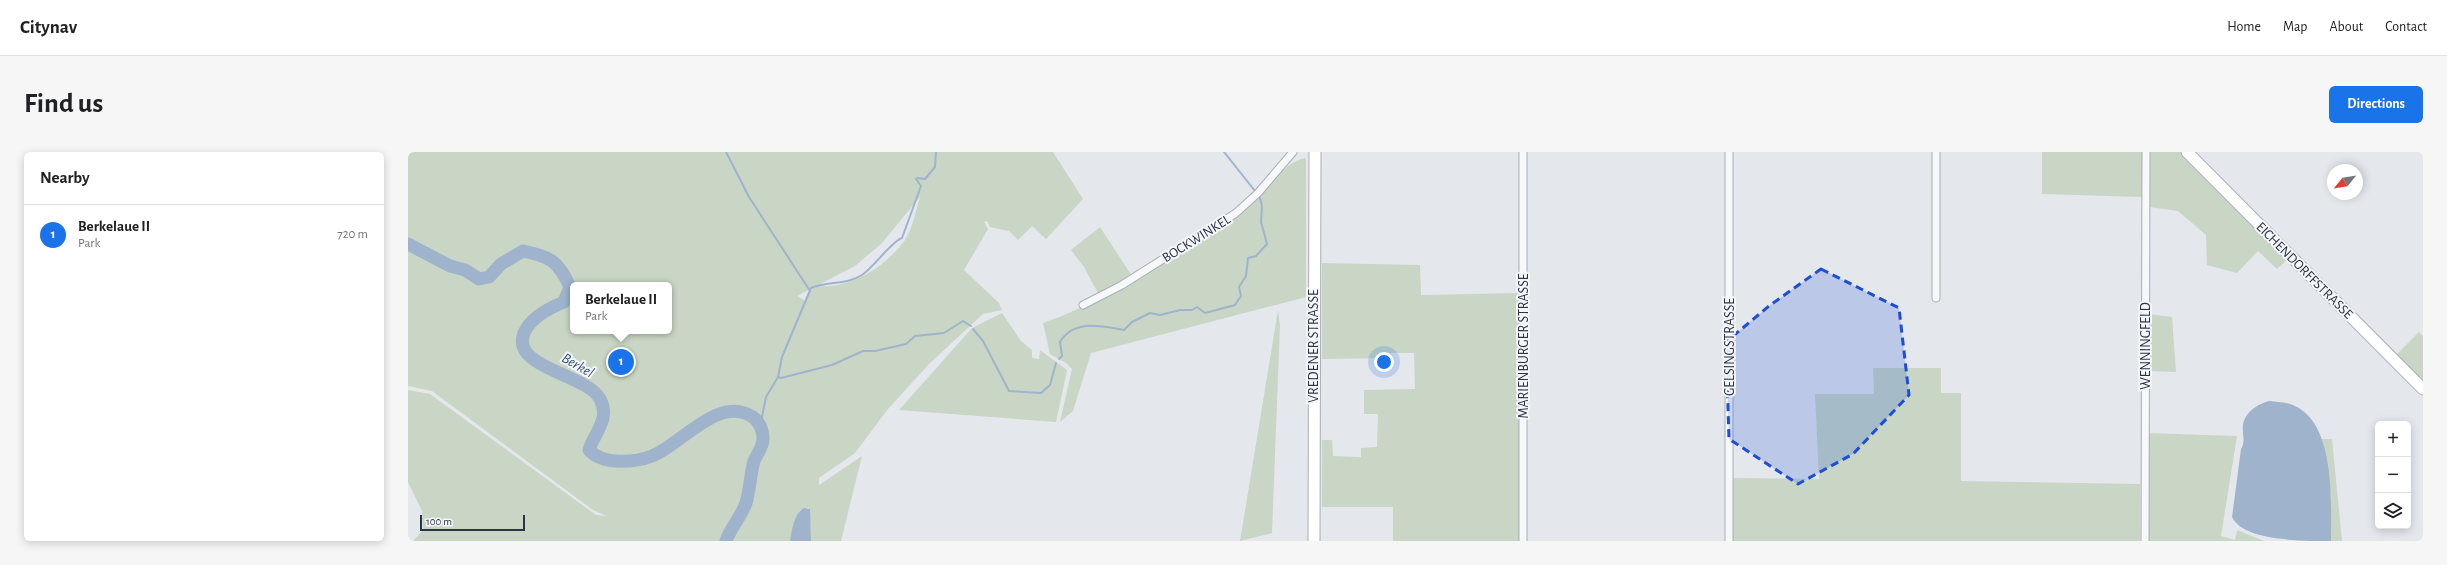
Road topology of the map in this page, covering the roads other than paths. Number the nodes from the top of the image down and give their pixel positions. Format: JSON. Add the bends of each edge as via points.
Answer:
{"nodes":[{"id":1,"x":1293,"y":152,"type":"edge"},
{"id":2,"x":1315,"y":152,"type":"edge"},
{"id":3,"x":1523,"y":152,"type":"edge"},
{"id":4,"x":1730,"y":152,"type":"edge"},
{"id":5,"x":1936,"y":152,"type":"edge"},
{"id":6,"x":2146,"y":152,"type":"edge"},
{"id":7,"x":2187,"y":152,"type":"edge"},
{"id":8,"x":1936,"y":298,"type":"dead end"},
{"id":9,"x":1083,"y":305,"type":"dead end"},
{"id":10,"x":2423,"y":389,"type":"edge"},
{"id":11,"x":1314,"y":541,"type":"edge"},
{"id":12,"x":1523,"y":541,"type":"edge"},
{"id":13,"x":1729,"y":541,"type":"edge"},
{"id":14,"x":2145,"y":541,"type":"edge"}],
"edges":[{"from":1,"to":9,"type":"street","name":"BOCKWINKEL","via":[[1258,193],[1236,213],[1122,285]]},
{"from":2,"to":11,"type":"street","name":"VREDENER STRASSE"},
{"from":3,"to":12,"type":"street","name":"MARIENBURGER STRASSE"},
{"from":4,"to":13,"type":"street","name":"GELSINGSTRASSE"},
{"from":5,"to":8,"type":"street"},
{"from":6,"to":14,"type":"street","name":"WENNINGFELD"},
{"from":7,"to":10,"type":"street","name":"EICHENDORFFSTRASSE"}]}
